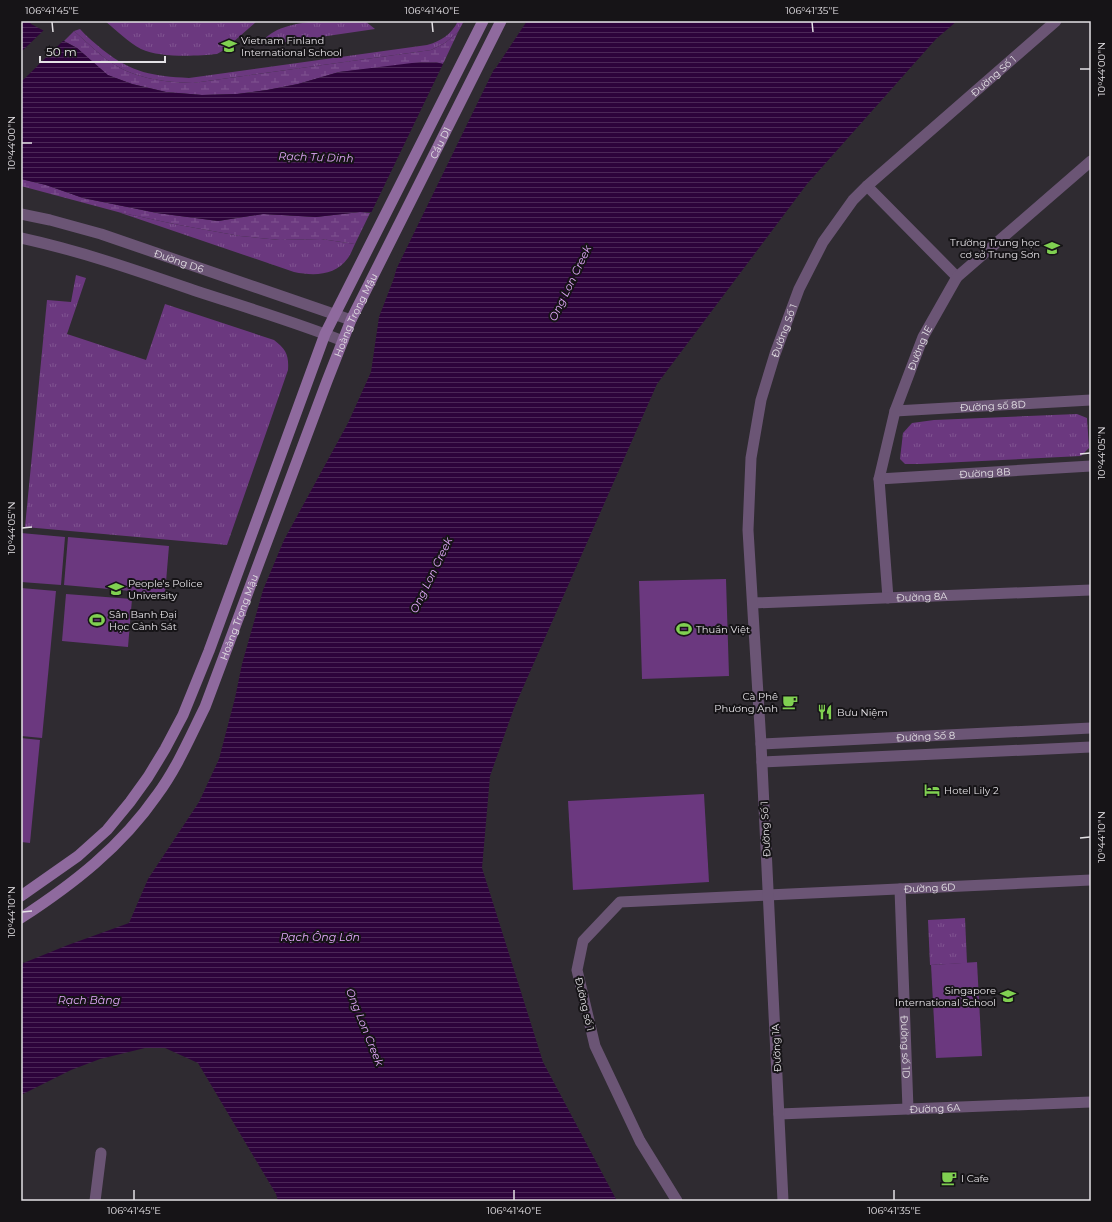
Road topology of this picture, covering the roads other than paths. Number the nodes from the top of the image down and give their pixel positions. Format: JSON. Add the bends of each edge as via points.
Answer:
{"nodes":[{"id":1,"x":483,"y":21,"type":"edge"},
{"id":2,"x":501,"y":21,"type":"edge"},
{"id":3,"x":1056,"y":21,"type":"edge"},
{"id":4,"x":1091,"y":161,"type":"edge"},
{"id":5,"x":867,"y":186,"type":"junction"},
{"id":6,"x":21,"y":214,"type":"edge"},
{"id":7,"x":21,"y":238,"type":"edge"},
{"id":8,"x":364,"y":259,"type":"joint"},
{"id":9,"x":380,"y":264,"type":"joint"},
{"id":10,"x":958,"y":277,"type":"junction"},
{"id":11,"x":335,"y":314,"type":"junction"},
{"id":12,"x":352,"y":320,"type":"junction"},
{"id":13,"x":325,"y":334,"type":"junction"},
{"id":14,"x":343,"y":341,"type":"junction"},
{"id":15,"x":1091,"y":400,"type":"edge"},
{"id":16,"x":895,"y":410,"type":"junction"},
{"id":17,"x":1091,"y":466,"type":"edge"},
{"id":18,"x":879,"y":479,"type":"junction"},
{"id":19,"x":1091,"y":590,"type":"edge"},
{"id":20,"x":888,"y":598,"type":"junction"},
{"id":21,"x":753,"y":603,"type":"junction"},
{"id":22,"x":1091,"y":728,"type":"edge"},
{"id":23,"x":761,"y":744,"type":"junction"},
{"id":24,"x":1091,"y":747,"type":"edge"},
{"id":25,"x":762,"y":762,"type":"junction"},
{"id":26,"x":1091,"y":880,"type":"edge"},
{"id":27,"x":900,"y":889,"type":"junction"},
{"id":28,"x":768,"y":895,"type":"junction"},
{"id":29,"x":21,"y":896,"type":"edge"},
{"id":30,"x":21,"y":918,"type":"edge"},
{"id":31,"x":1091,"y":1102,"type":"edge"},
{"id":32,"x":908,"y":1109,"type":"junction"},
{"id":33,"x":779,"y":1114,"type":"junction"},
{"id":34,"x":101,"y":1153,"type":"dead end"},
{"id":35,"x":95,"y":1201,"type":"edge"},
{"id":36,"x":677,"y":1201,"type":"edge"},
{"id":37,"x":783,"y":1201,"type":"edge"}],
"edges":[{"from":1,"to":8,"type":"main road","name":"Cầu D1"},
{"from":2,"to":9,"type":"main road","name":"Cầu D1"},
{"from":3,"to":5,"type":"street","name":"Đường Số 1"},
{"from":4,"to":10,"type":"street","name":"Đường 1E"},
{"from":5,"to":10,"type":"street"},
{"from":5,"to":21,"type":"street","name":"Đường Số 1","via":[[852,200],[823,242],[799,289],[761,400],[751,458],[748,530]]},
{"from":6,"to":11,"type":"street","name":"Đường D6","via":[[101,234]]},
{"from":7,"to":13,"type":"street","via":[[68,249]]},
{"from":8,"to":11,"type":"main road","name":"Hoàng Trọng Mậu"},
{"from":9,"to":12,"type":"main road","name":"Hoàng Trọng Mậu"},
{"from":10,"to":16,"type":"street","name":"Đường 1E","via":[[923,337]]},
{"from":11,"to":12,"type":"street","name":"Đường D6"},
{"from":11,"to":13,"type":"main road","name":"Hoàng Trọng Mậu"},
{"from":12,"to":14,"type":"main road","name":"Hoàng Trọng Mậu"},
{"from":13,"to":14,"type":"street"},
{"from":13,"to":29,"type":"main road","name":"Hoàng Trọng Mậu","via":[[209,651],[183,715],[165,749],[148,777],[107,830],[78,856]]},
{"from":14,"to":30,"type":"main road","name":"Hoàng Trọng Mậu","via":[[205,707],[170,776],[157,796],[105,855],[82,876]]},
{"from":15,"to":16,"type":"street","name":"Đường số 8D"},
{"from":16,"to":18,"type":"street","name":"Đường 1E"},
{"from":17,"to":18,"type":"street","name":"Đường 8B"},
{"from":18,"to":20,"type":"street","name":"Đường 1E"},
{"from":19,"to":20,"type":"street","name":"Đường 8A"},
{"from":20,"to":21,"type":"street","name":"Đường 8A"},
{"from":21,"to":23,"type":"street","name":"Đường Số 1"},
{"from":22,"to":23,"type":"street","name":"Đường Số 8"},
{"from":23,"to":25,"type":"street","name":"Đường Số 1"},
{"from":24,"to":25,"type":"street","name":"Đường Số 8"},
{"from":25,"to":28,"type":"street","name":"Đường Số 1"},
{"from":26,"to":27,"type":"street","name":"Đường 6D"},
{"from":27,"to":28,"type":"street","name":"Đường 6D"},
{"from":27,"to":32,"type":"street","name":"Đường số 1D"},
{"from":28,"to":33,"type":"street","name":"Đường 1A"},
{"from":28,"to":36,"type":"street","name":"Đường số 1","via":[[620,902],[583,941],[577,970],[595,1046],[640,1141]]},
{"from":31,"to":32,"type":"street","name":"Đường 6A"},
{"from":32,"to":33,"type":"street","name":"Đường 6A"},
{"from":33,"to":37,"type":"street","name":"Đường 1A"},
{"from":34,"to":35,"type":"street"}]}
